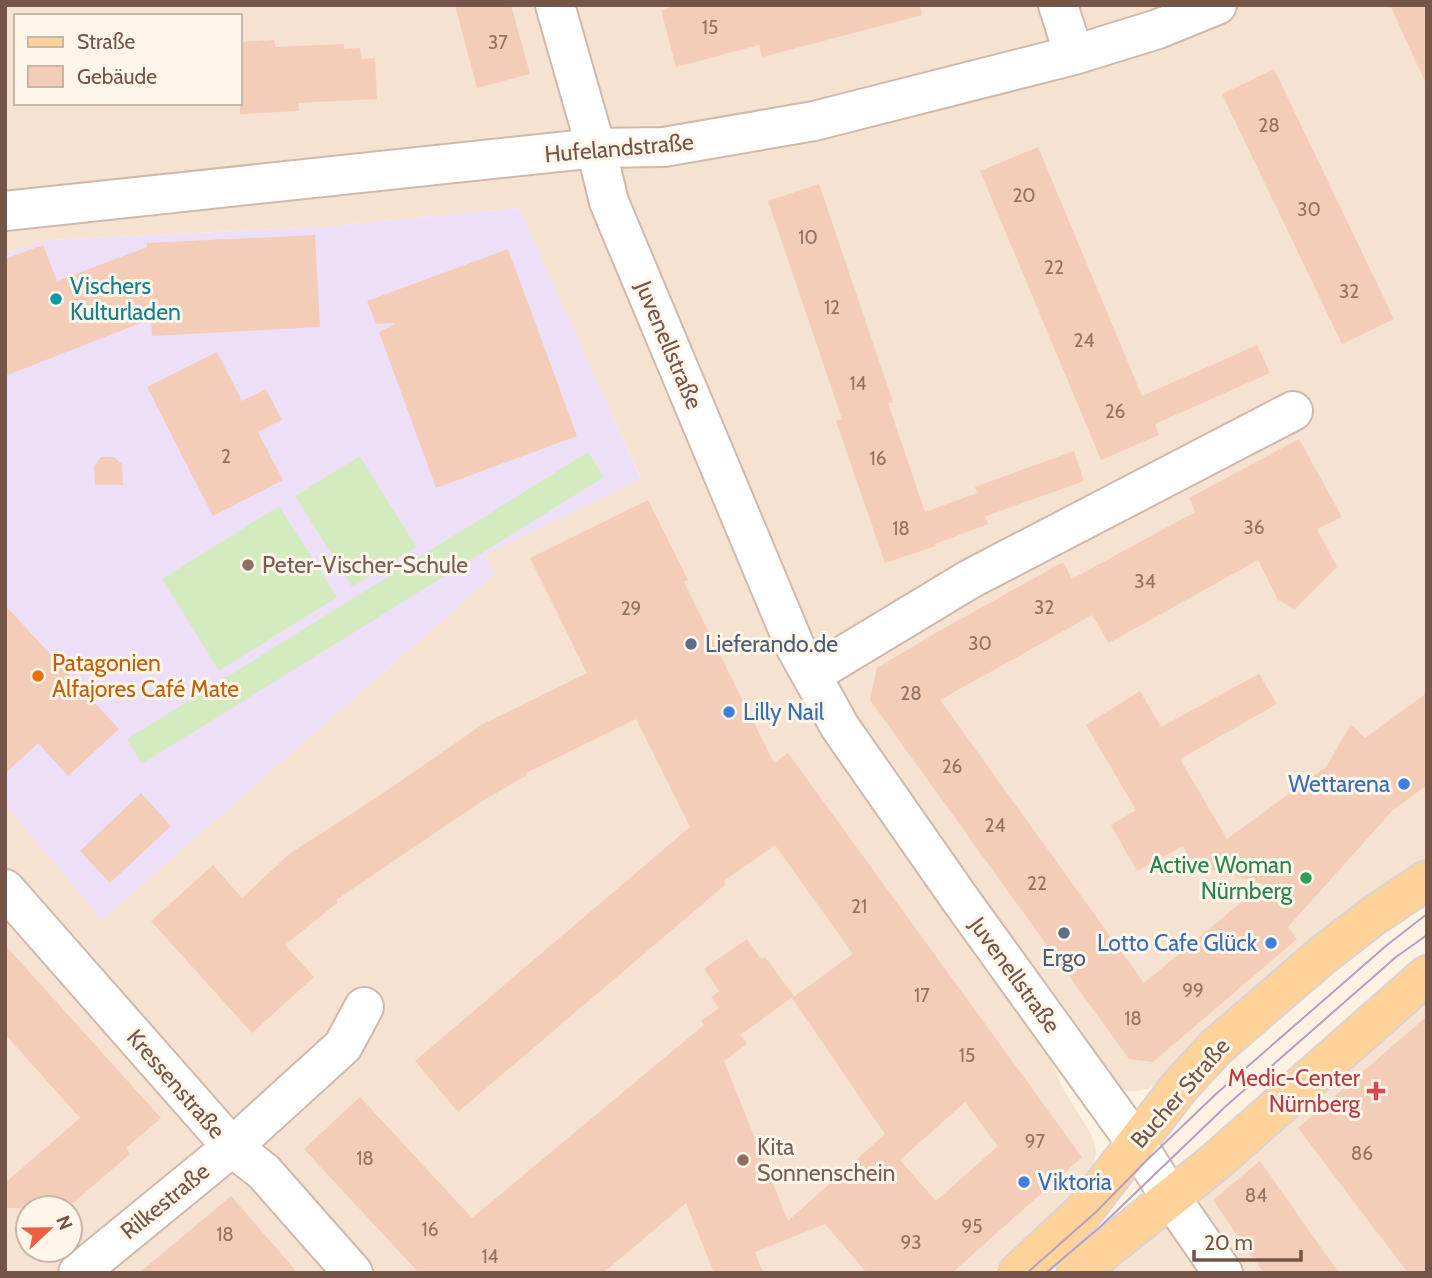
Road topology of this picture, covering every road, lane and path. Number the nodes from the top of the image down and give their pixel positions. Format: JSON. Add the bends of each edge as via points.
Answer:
{"nodes":[{"id":1,"x":555,"y":5,"type":"edge"},
{"id":2,"x":1058,"y":5,"type":"edge"},
{"id":3,"x":1217,"y":5,"type":"edge"},
{"id":4,"x":1074,"y":55,"type":"junction"},
{"id":5,"x":596,"y":148,"type":"junction"},
{"id":6,"x":5,"y":211,"type":"edge"},
{"id":7,"x":1293,"y":411,"type":"dead end"},
{"id":8,"x":811,"y":675,"type":"junction"},
{"id":9,"x":1427,"y":880,"type":"edge"},
{"id":10,"x":5,"y":889,"type":"edge"},
{"id":11,"x":1427,"y":975,"type":"edge"},
{"id":12,"x":364,"y":1007,"type":"dead end"},
{"id":13,"x":1136,"y":1143,"type":"junction"},
{"id":14,"x":232,"y":1147,"type":"junction"},
{"id":15,"x":1171,"y":1198,"type":"junction"},
{"id":16,"x":78,"y":1273,"type":"edge"},
{"id":17,"x":353,"y":1273,"type":"edge"},
{"id":18,"x":1018,"y":1273,"type":"edge"},
{"id":19,"x":1076,"y":1273,"type":"edge"},
{"id":20,"x":1223,"y":1273,"type":"edge"}],
"edges":[{"from":1,"to":5,"type":"street","name":"Juvenellstraße"},
{"from":2,"to":4,"type":"street"},
{"from":3,"to":4,"type":"street","name":"Hufelandstraße"},
{"from":4,"to":5,"type":"street","name":"Hufelandstraße","via":[[814,121],[664,147]]},
{"from":5,"to":6,"type":"street","name":"Hufelandstraße"},
{"from":5,"to":8,"type":"street","name":"Juvenellstraße","via":[[613,213],[794,646]]},
{"from":7,"to":8,"type":"street","via":[[970,579]]},
{"from":8,"to":13,"type":"street","name":"Juvenellstraße","via":[[840,727]]},
{"from":9,"to":13,"type":"main road","name":"Bucher Straße","via":[[1339,942],[1250,1017],[1193,1070]]},
{"from":10,"to":14,"type":"street","name":"Kressenstraße"},
{"from":11,"to":15,"type":"main road"},
{"from":12,"to":14,"type":"street","name":"Rilkestraße","via":[[343,1046]]},
{"from":13,"to":15,"type":"street","name":"Juvenellstraße"},
{"from":13,"to":18,"type":"main road","name":"Bucher Straße","via":[[1082,1213]]},
{"from":14,"to":16,"type":"street","name":"Rilkestraße"},
{"from":14,"to":17,"type":"street","name":"Kressenstraße","via":[[264,1172]]},
{"from":15,"to":19,"type":"main road"},
{"from":15,"to":20,"type":"street","name":"Juvenellstraße"}]}
